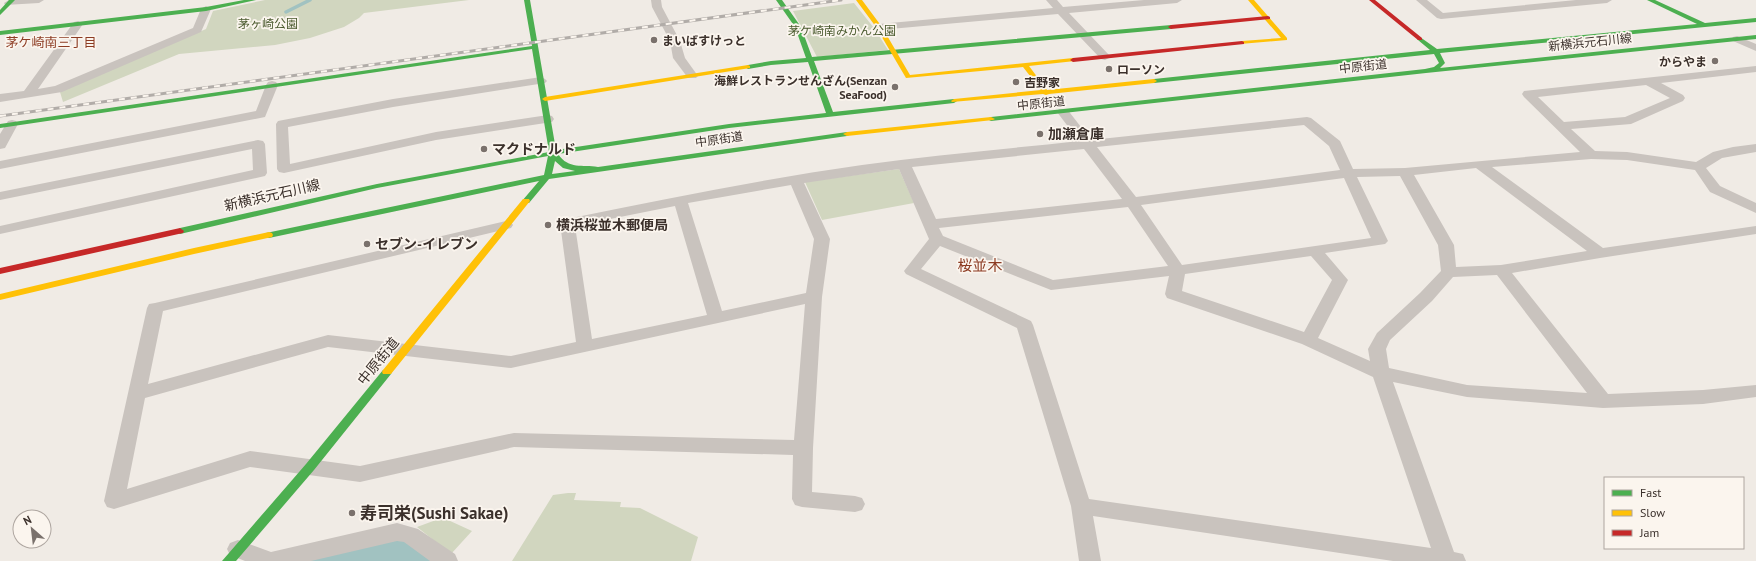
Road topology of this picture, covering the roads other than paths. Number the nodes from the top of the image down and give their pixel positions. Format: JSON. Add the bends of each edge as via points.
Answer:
{"nodes":[{"id":1,"x":39,"y":0,"type":"edge"},
{"id":2,"x":253,"y":0,"type":"edge"},
{"id":3,"x":527,"y":0,"type":"edge"},
{"id":4,"x":656,"y":0,"type":"edge"},
{"id":5,"x":779,"y":0,"type":"edge"},
{"id":6,"x":1051,"y":0,"type":"edge"},
{"id":7,"x":1177,"y":0,"type":"edge"},
{"id":8,"x":1252,"y":0,"type":"edge"},
{"id":9,"x":1421,"y":0,"type":"edge"},
{"id":10,"x":1607,"y":0,"type":"edge"},
{"id":11,"x":1650,"y":0,"type":"edge"},
{"id":12,"x":860,"y":1,"type":"edge"},
{"id":13,"x":872,"y":1,"type":"edge"},
{"id":14,"x":11,"y":2,"type":"edge"},
{"id":15,"x":1368,"y":2,"type":"edge"},
{"id":16,"x":206,"y":9,"type":"junction"},
{"id":17,"x":1061,"y":10,"type":"junction"},
{"id":18,"x":0,"y":13,"type":"edge"},
{"id":19,"x":1268,"y":18,"type":"junction"},
{"id":20,"x":1756,"y":20,"type":"edge"},
{"id":21,"x":78,"y":24,"type":"junction"},
{"id":22,"x":1387,"y":24,"type":"dead end"},
{"id":23,"x":1706,"y":25,"type":"junction"},
{"id":24,"x":879,"y":28,"type":"junction"},
{"id":25,"x":0,"y":33,"type":"edge"},
{"id":26,"x":1085,"y":35,"type":"junction"},
{"id":27,"x":1756,"y":37,"type":"edge"},
{"id":28,"x":1737,"y":39,"type":"junction"},
{"id":29,"x":1409,"y":44,"type":"dead end"},
{"id":30,"x":536,"y":47,"type":"junction"},
{"id":31,"x":1756,"y":48,"type":"edge"},
{"id":32,"x":1435,"y":52,"type":"junction"},
{"id":33,"x":895,"y":53,"type":"junction"},
{"id":34,"x":1420,"y":53,"type":"junction"},
{"id":35,"x":1105,"y":57,"type":"junction"},
{"id":36,"x":810,"y":60,"type":"junction"},
{"id":37,"x":1442,"y":60,"type":"junction"},
{"id":38,"x":1025,"y":65,"type":"junction"},
{"id":39,"x":1477,"y":65,"type":"junction"},
{"id":40,"x":1756,"y":69,"type":"edge"},
{"id":41,"x":1426,"y":71,"type":"junction"},
{"id":42,"x":1737,"y":71,"type":"junction"},
{"id":43,"x":692,"y":76,"type":"junction"},
{"id":44,"x":1647,"y":80,"type":"junction"},
{"id":45,"x":1756,"y":80,"type":"edge"},
{"id":46,"x":541,"y":81,"type":"junction"},
{"id":47,"x":272,"y":84,"type":"junction"},
{"id":48,"x":1046,"y":93,"type":"junction"},
{"id":49,"x":28,"y":94,"type":"junction"},
{"id":50,"x":0,"y":98,"type":"edge"},
{"id":51,"x":546,"y":99,"type":"junction"},
{"id":52,"x":1063,"y":112,"type":"junction"},
{"id":53,"x":830,"y":114,"type":"junction"},
{"id":54,"x":548,"y":119,"type":"junction"},
{"id":55,"x":6,"y":125,"type":"edge"},
{"id":56,"x":1561,"y":126,"type":"junction"},
{"id":57,"x":1089,"y":144,"type":"junction"},
{"id":58,"x":0,"y":145,"type":"edge"},
{"id":59,"x":1756,"y":148,"type":"edge"},
{"id":60,"x":553,"y":154,"type":"junction"},
{"id":61,"x":1592,"y":155,"type":"junction"},
{"id":62,"x":904,"y":164,"type":"junction"},
{"id":63,"x":1478,"y":164,"type":"junction"},
{"id":64,"x":0,"y":165,"type":"edge"},
{"id":65,"x":483,"y":166,"type":"junction"},
{"id":66,"x":1699,"y":168,"type":"junction"},
{"id":67,"x":595,"y":169,"type":"junction"},
{"id":68,"x":1405,"y":172,"type":"junction"},
{"id":69,"x":1349,"y":173,"type":"junction"},
{"id":70,"x":547,"y":177,"type":"junction"},
{"id":71,"x":796,"y":180,"type":"junction"},
{"id":72,"x":0,"y":196,"type":"edge"},
{"id":73,"x":680,"y":200,"type":"junction"},
{"id":74,"x":1132,"y":202,"type":"junction"},
{"id":75,"x":1756,"y":209,"type":"edge"},
{"id":76,"x":506,"y":225,"type":"junction"},
{"id":77,"x":0,"y":230,"type":"edge"},
{"id":78,"x":1756,"y":230,"type":"edge"},
{"id":79,"x":934,"y":232,"type":"junction"},
{"id":80,"x":1315,"y":251,"type":"junction"},
{"id":81,"x":1600,"y":253,"type":"junction"},
{"id":82,"x":1178,"y":270,"type":"junction"},
{"id":83,"x":1501,"y":270,"type":"junction"},
{"id":84,"x":0,"y":271,"type":"edge"},
{"id":85,"x":1449,"y":272,"type":"junction"},
{"id":86,"x":0,"y":297,"type":"edge"},
{"id":87,"x":814,"y":297,"type":"junction"},
{"id":88,"x":716,"y":318,"type":"junction"},
{"id":89,"x":1308,"y":340,"type":"junction"},
{"id":90,"x":585,"y":347,"type":"junction"},
{"id":91,"x":406,"y":349,"type":"junction"},
{"id":92,"x":1381,"y":373,"type":"junction"},
{"id":93,"x":1756,"y":391,"type":"edge"},
{"id":94,"x":137,"y":394,"type":"junction"},
{"id":95,"x":1603,"y":401,"type":"junction"},
{"id":96,"x":803,"y":448,"type":"junction"},
{"id":97,"x":310,"y":467,"type":"junction"},
{"id":98,"x":855,"y":504,"type":"dead end"},
{"id":99,"x":1082,"y":506,"type":"junction"},
{"id":100,"x":233,"y":555,"type":"edge"},
{"id":101,"x":1450,"y":560,"type":"edge"},
{"id":102,"x":447,"y":561,"type":"edge"},
{"id":103,"x":1090,"y":561,"type":"edge"}],
"edges":[{"from":1,"to":14,"type":"street"},
{"from":2,"to":16,"type":"street"},
{"from":3,"to":30,"type":"street"},
{"from":4,"to":43,"type":"street","via":[[675,40],[679,58]]},
{"from":5,"to":36,"type":"street","via":[[798,27]]},
{"from":6,"to":17,"type":"street"},
{"from":7,"to":17,"type":"street"},
{"from":8,"to":19,"type":"street"},
{"from":9,"to":10,"type":"street","via":[[1441,16]]},
{"from":11,"to":23,"type":"street"},
{"from":12,"to":13,"type":"street"},
{"from":12,"to":24,"type":"street"},
{"from":14,"to":18,"type":"street"},
{"from":15,"to":22,"type":"street"},
{"from":15,"to":32,"type":"street"},
{"from":16,"to":21,"type":"street"},
{"from":16,"to":49,"type":"street","via":[[197,30],[58,89]]},
{"from":17,"to":24,"type":"street"},
{"from":17,"to":26,"type":"street"},
{"from":19,"to":26,"type":"street"},
{"from":19,"to":35,"type":"street","via":[[1285,40]]},
{"from":20,"to":23,"type":"street","name":"新横浜元石川線"},
{"from":21,"to":25,"type":"street"},
{"from":21,"to":49,"type":"street"},
{"from":23,"to":32,"type":"street","name":"新横浜元石川線"},
{"from":24,"to":33,"type":"street"},
{"from":26,"to":33,"type":"street"},
{"from":26,"to":35,"type":"street"},
{"from":27,"to":28,"type":"street","name":"新横浜元石川線"},
{"from":28,"to":31,"type":"street"},
{"from":28,"to":39,"type":"street","name":"新横浜元石川線"},
{"from":29,"to":34,"type":"street"},
{"from":30,"to":46,"type":"street"},
{"from":30,"to":47,"type":"street"},
{"from":32,"to":34,"type":"street","name":"新横浜元石川線"},
{"from":32,"to":37,"type":"street"},
{"from":33,"to":36,"type":"street"},
{"from":33,"to":38,"type":"street","via":[[908,77]]},
{"from":34,"to":37,"type":"street"},
{"from":34,"to":48,"type":"street","name":"中原街道"},
{"from":35,"to":38,"type":"street"},
{"from":36,"to":43,"type":"street"},
{"from":36,"to":53,"type":"street"},
{"from":37,"to":39,"type":"street"},
{"from":37,"to":41,"type":"street","name":"中原街道","via":[[1436,68]]},
{"from":38,"to":48,"type":"street"},
{"from":39,"to":41,"type":"street","name":"新横浜元石川線"},
{"from":40,"to":42,"type":"street"},
{"from":41,"to":52,"type":"street","name":"中原街道"},
{"from":42,"to":44,"type":"street"},
{"from":42,"to":45,"type":"street"},
{"from":43,"to":51,"type":"street"},
{"from":44,"to":56,"type":"street","via":[[1679,98],[1627,121]]},
{"from":44,"to":56,"type":"street","via":[[1528,94]]},
{"from":46,"to":51,"type":"street"},
{"from":46,"to":54,"type":"street","via":[[393,103],[282,124],[284,169],[436,136]]},
{"from":47,"to":55,"type":"street"},
{"from":47,"to":64,"type":"street","via":[[261,114]]},
{"from":48,"to":53,"type":"street","name":"中原街道"},
{"from":49,"to":50,"type":"street"},
{"from":51,"to":54,"type":"street"},
{"from":52,"to":57,"type":"street"},
{"from":52,"to":67,"type":"street","name":"中原街道","via":[[839,135]]},
{"from":53,"to":60,"type":"street","name":"中原街道","via":[[729,126]]},
{"from":54,"to":60,"type":"street"},
{"from":55,"to":58,"type":"street"},
{"from":56,"to":61,"type":"street"},
{"from":57,"to":62,"type":"street"},
{"from":57,"to":69,"type":"street","via":[[1308,121],[1335,144]]},
{"from":57,"to":74,"type":"street"},
{"from":59,"to":66,"type":"street","via":[[1729,151],[1703,162]]},
{"from":60,"to":65,"type":"street","name":"新横浜元石川線"},
{"from":60,"to":67,"type":"street","via":[[563,166]]},
{"from":60,"to":70,"type":"street","name":"中原街道"},
{"from":61,"to":63,"type":"street"},
{"from":61,"to":66,"type":"street","via":[[1627,156]]},
{"from":62,"to":71,"type":"street"},
{"from":62,"to":79,"type":"street"},
{"from":63,"to":68,"type":"street"},
{"from":63,"to":81,"type":"street"},
{"from":65,"to":70,"type":"street","via":[[506,164],[532,167]]},
{"from":65,"to":84,"type":"street","name":"新横浜元石川線","via":[[306,201]]},
{"from":66,"to":75,"type":"street","via":[[1715,189]]},
{"from":67,"to":70,"type":"street","name":"中原街道"},
{"from":68,"to":69,"type":"street"},
{"from":68,"to":85,"type":"street","via":[[1446,245]]},
{"from":69,"to":74,"type":"street"},
{"from":69,"to":80,"type":"street","via":[[1380,241]]},
{"from":70,"to":76,"type":"street","name":"中原街道"},
{"from":70,"to":86,"type":"street","via":[[194,251]]},
{"from":71,"to":73,"type":"street"},
{"from":71,"to":87,"type":"street","via":[[822,238]]},
{"from":72,"to":77,"type":"street","via":[[258,144],[260,173]]},
{"from":73,"to":88,"type":"street"},
{"from":73,"to":90,"type":"street","via":[[567,223]]},
{"from":74,"to":79,"type":"street"},
{"from":74,"to":82,"type":"street"},
{"from":76,"to":91,"type":"street","name":"中原街道"},
{"from":76,"to":94,"type":"street","via":[[155,308]]},
{"from":78,"to":81,"type":"street"},
{"from":79,"to":82,"type":"street","via":[[1051,286]]},
{"from":79,"to":99,"type":"street","via":[[912,271],[1025,325]]},
{"from":80,"to":82,"type":"street"},
{"from":80,"to":89,"type":"street","via":[[1340,280]]},
{"from":81,"to":83,"type":"street"},
{"from":82,"to":89,"type":"street","via":[[1173,294]]},
{"from":83,"to":85,"type":"street"},
{"from":83,"to":95,"type":"street"},
{"from":85,"to":92,"type":"street","via":[[1383,337],[1377,349]]},
{"from":87,"to":88,"type":"street"},
{"from":87,"to":96,"type":"street"},
{"from":88,"to":90,"type":"street"},
{"from":89,"to":92,"type":"street"},
{"from":90,"to":91,"type":"street","via":[[511,362]]},
{"from":91,"to":94,"type":"street","via":[[328,341]]},
{"from":91,"to":97,"type":"street","name":"中原街道"},
{"from":92,"to":95,"type":"street","via":[[1467,391]]},
{"from":92,"to":101,"type":"street"},
{"from":93,"to":95,"type":"street","via":[[1703,397]]},
{"from":94,"to":97,"type":"street","via":[[114,501],[250,459]]},
{"from":96,"to":97,"type":"street","via":[[514,440],[360,474]]},
{"from":96,"to":98,"type":"street","via":[[802,499]]},
{"from":97,"to":100,"type":"street","name":"中原街道"},
{"from":99,"to":101,"type":"street"},
{"from":99,"to":103,"type":"street"},
{"from":100,"to":102,"type":"street","via":[[271,561],[397,532],[410,535]]}]}
